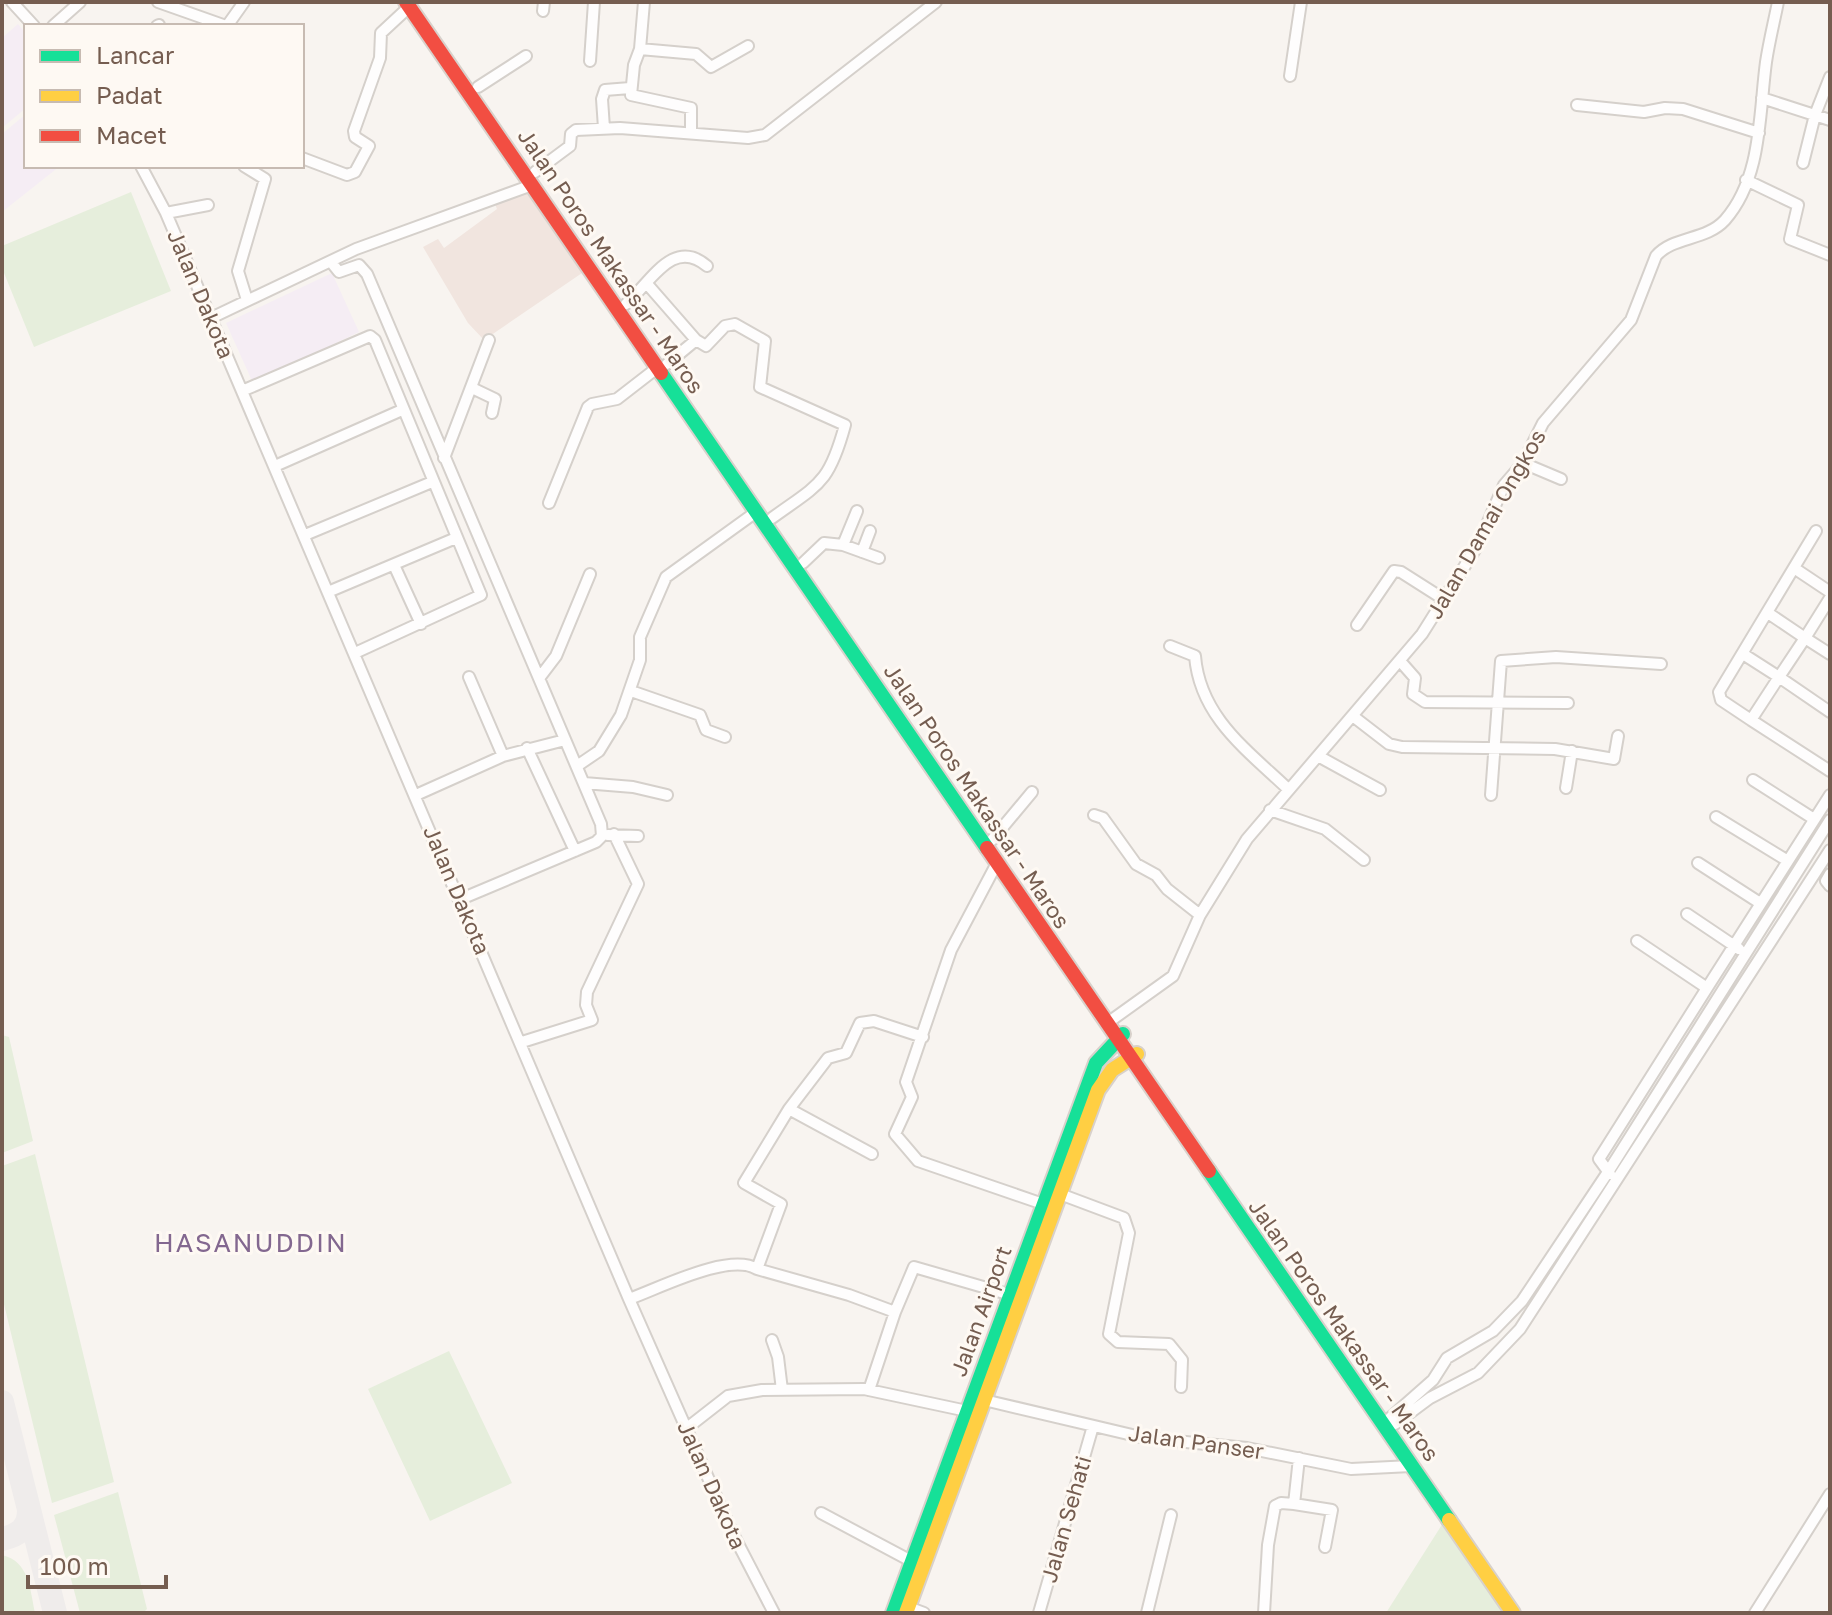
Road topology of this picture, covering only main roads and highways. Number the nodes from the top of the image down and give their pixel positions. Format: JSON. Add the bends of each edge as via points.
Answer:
{"nodes":[{"id":1,"x":412,"y":4,"type":"edge"},
{"id":2,"x":534,"y":178,"type":"junction"},
{"id":3,"x":662,"y":366,"type":"junction"},
{"id":4,"x":782,"y":542,"type":"junction"},
{"id":5,"x":1120,"y":1037,"type":"junction"},
{"id":6,"x":1133,"y":1056,"type":"junction"},
{"id":7,"x":1081,"y":1122,"type":"junction"},
{"id":8,"x":986,"y":1378,"type":"junction"},
{"id":9,"x":926,"y":1546,"type":"junction"},
{"id":10,"x":907,"y":1610,"type":"edge"},
{"id":11,"x":893,"y":1613,"type":"edge"},
{"id":12,"x":1513,"y":1613,"type":"edge"},
{"id":13,"x":1525,"y":1613,"type":"edge"}],
"edges":[{"from":1,"to":2,"type":"main road","name":"Jalan Poros Makassar - Maros"},
{"from":1,"to":2,"type":"main road","name":"Jalan Poros Makassar - Maros","via":[[478,87]]},
{"from":2,"to":3,"type":"main road","name":"Jalan Poros Makassar - Maros"},
{"from":2,"to":3,"type":"main road","name":"Jalan Poros Makassar - Maros","via":[[626,304]]},
{"from":3,"to":4,"type":"main road","name":"Jalan Poros Makassar - Maros","via":[[756,512]]},
{"from":3,"to":4,"type":"main road","name":"Jalan Poros Makassar - Maros","via":[[772,518]]},
{"from":4,"to":5,"type":"main road","name":"Jalan Poros Makassar - Maros"},
{"from":4,"to":5,"type":"main road","name":"Jalan Poros Makassar - Maros","via":[[803,563],[1113,1019]]},
{"from":5,"to":6,"type":"main road","name":"Jalan Poros Makassar - Maros"},
{"from":5,"to":7,"type":"main road","name":"Jalan Airport","via":[[1096,1063]]},
{"from":6,"to":7,"type":"main road","name":"Jalan Airport","via":[[1106,1078]]},
{"from":6,"to":12,"type":"main road","name":"Jalan Poros Makassar - Maros"},
{"from":6,"to":13,"type":"main road","name":"Jalan Poros Makassar - Maros"},
{"from":7,"to":8,"type":"main road","name":"Jalan Airport","via":[[1060,1194]]},
{"from":7,"to":8,"type":"main road","name":"Jalan Airport","via":[[1043,1204]]},
{"from":8,"to":9,"type":"main road","name":"Jalan Airport","via":[[967,1411]]},
{"from":8,"to":9,"type":"main road","name":"Jalan Airport","via":[[984,1400]]},
{"from":9,"to":10,"type":"main road","name":"Jalan Airport"},
{"from":9,"to":11,"type":"main road","name":"Jalan Airport","via":[[913,1562]]}]}
